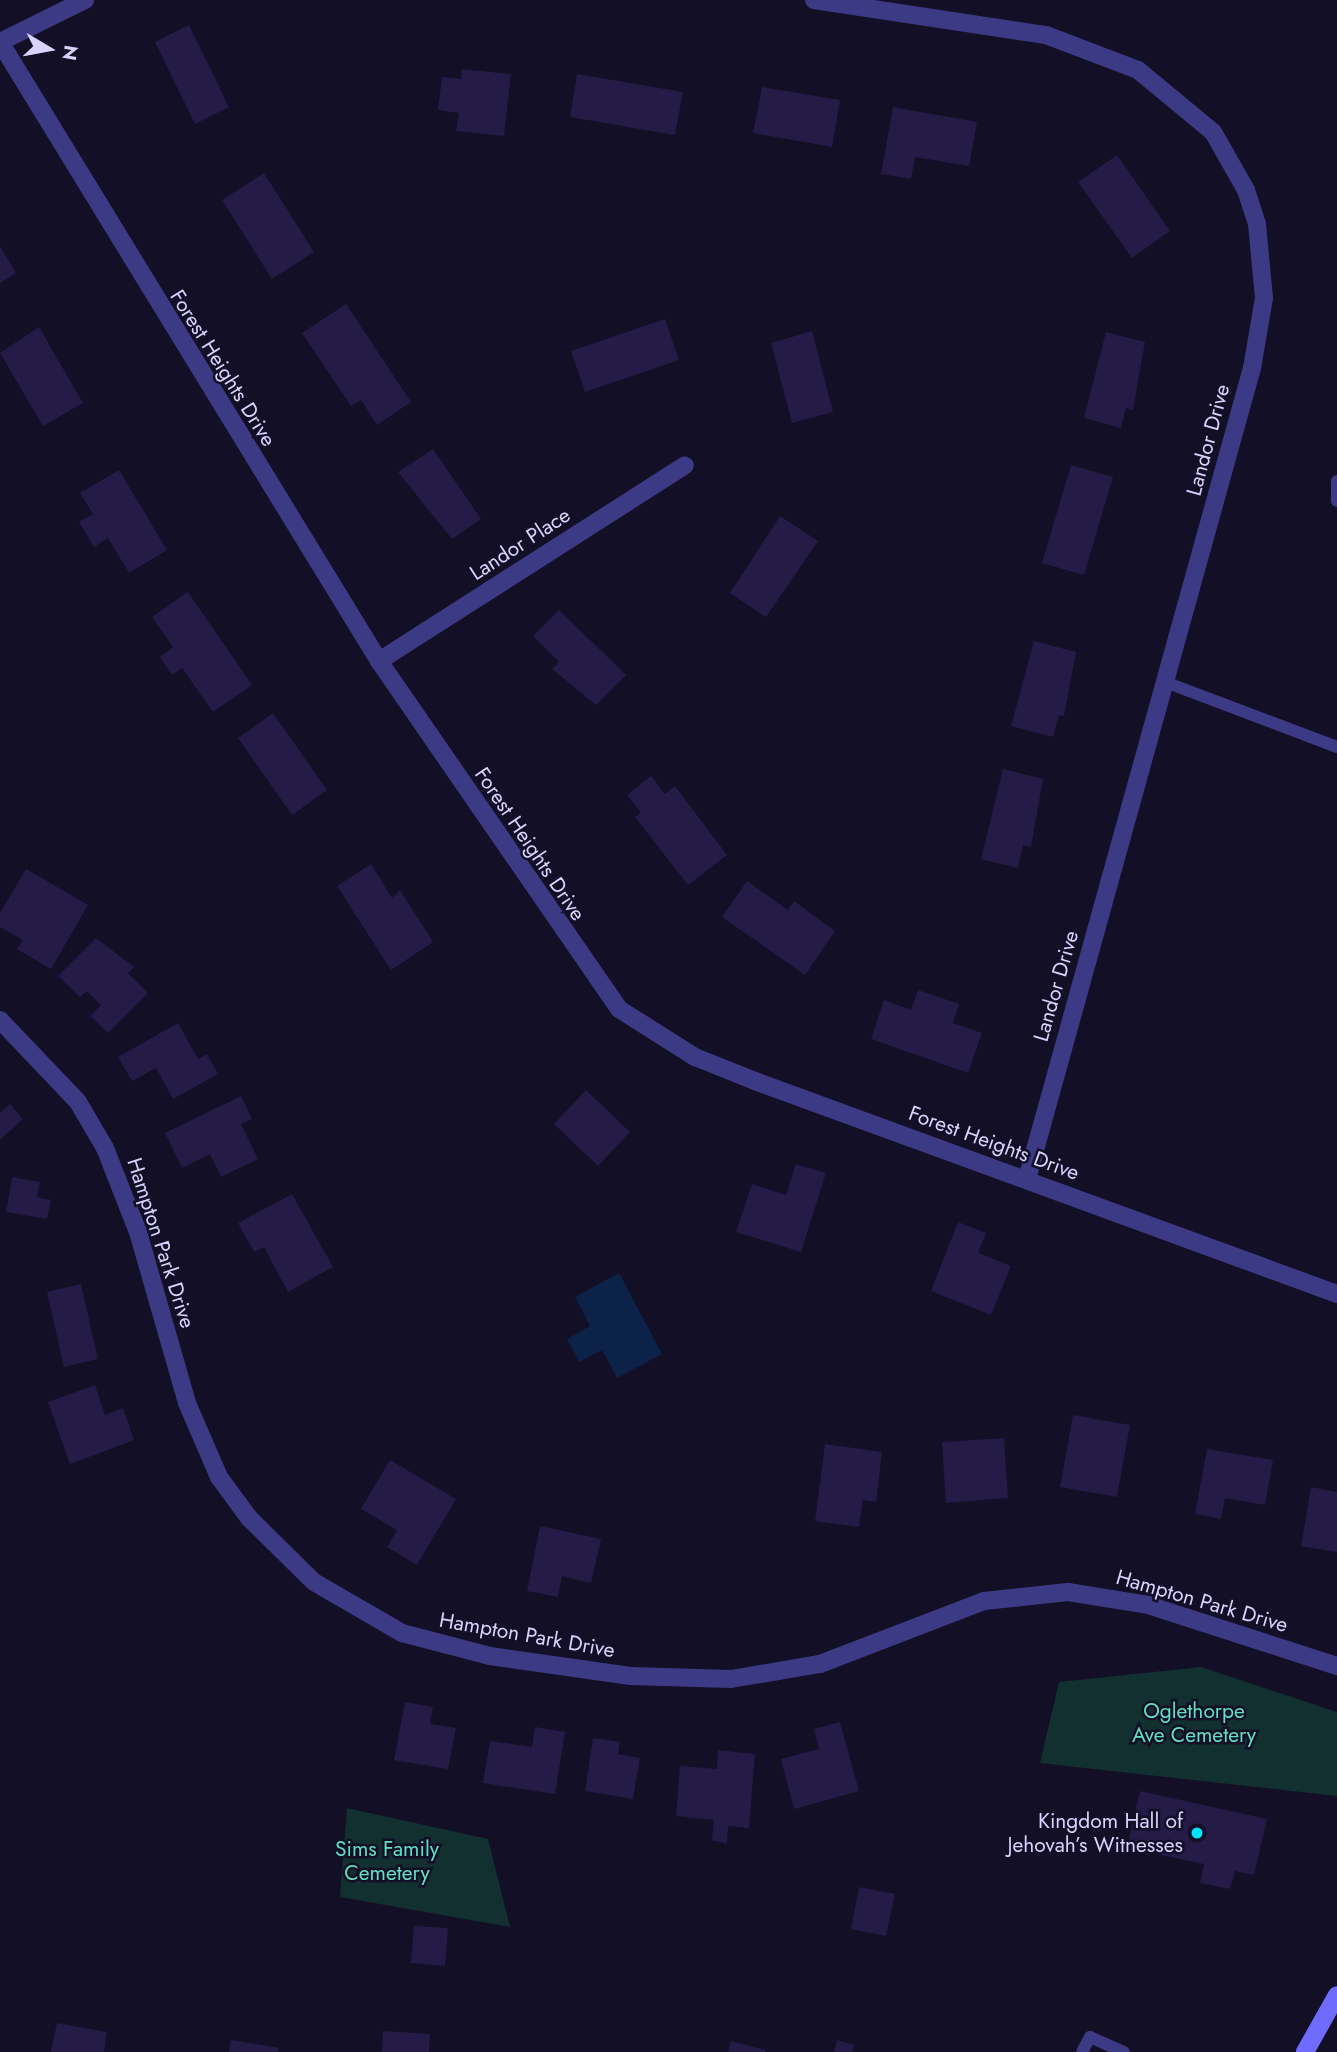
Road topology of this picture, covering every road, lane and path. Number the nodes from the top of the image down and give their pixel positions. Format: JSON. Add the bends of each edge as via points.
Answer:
{"nodes":[{"id":1,"x":85,"y":0,"type":"edge"},
{"id":2,"x":814,"y":0,"type":"edge"},
{"id":3,"x":0,"y":42,"type":"edge"},
{"id":4,"x":685,"y":465,"type":"dead end"},
{"id":5,"x":1337,"y":481,"type":"edge"},
{"id":6,"x":1337,"y":500,"type":"edge"},
{"id":7,"x":379,"y":661,"type":"junction"},
{"id":8,"x":1165,"y":682,"type":"junction"},
{"id":9,"x":1337,"y":747,"type":"edge"},
{"id":10,"x":0,"y":1020,"type":"edge"},
{"id":11,"x":1027,"y":1179,"type":"junction"},
{"id":12,"x":1337,"y":1294,"type":"edge"},
{"id":13,"x":1337,"y":1666,"type":"edge"},
{"id":14,"x":1337,"y":1995,"type":"edge"},
{"id":15,"x":1082,"y":2052,"type":"edge"},
{"id":16,"x":1124,"y":2052,"type":"edge"},
{"id":17,"x":1305,"y":2052,"type":"edge"}],
"edges":[{"from":1,"to":3,"type":"street"},
{"from":2,"to":8,"type":"street","name":"Landor Drive","via":[[1008,28],[1108,56],[1191,110],[1236,170],[1263,260],[1260,332]]},
{"from":3,"to":7,"type":"street","name":"Forest Heights Drive"},
{"from":4,"to":7,"type":"street","name":"Landor Place"},
{"from":5,"to":6,"type":"lane"},
{"from":7,"to":11,"type":"street","name":"Forest Heights Drive","via":[[619,1009],[695,1057]]},
{"from":8,"to":9,"type":"lane"},
{"from":8,"to":11,"type":"street","name":"Landor Drive"},
{"from":10,"to":13,"type":"street","name":"Hampton Park Drive","via":[[78,1102],[105,1148],[138,1232],[187,1403],[219,1477],[249,1518],[314,1582],[402,1633],[444,1647],[618,1675],[731,1679],[820,1664],[984,1601],[1068,1592],[1148,1605]]},
{"from":11,"to":12,"type":"street","name":"Forest Heights Drive"},
{"from":14,"to":17,"type":"main road"},
{"from":15,"to":16,"type":"lane","via":[[1090,2037]]}]}
